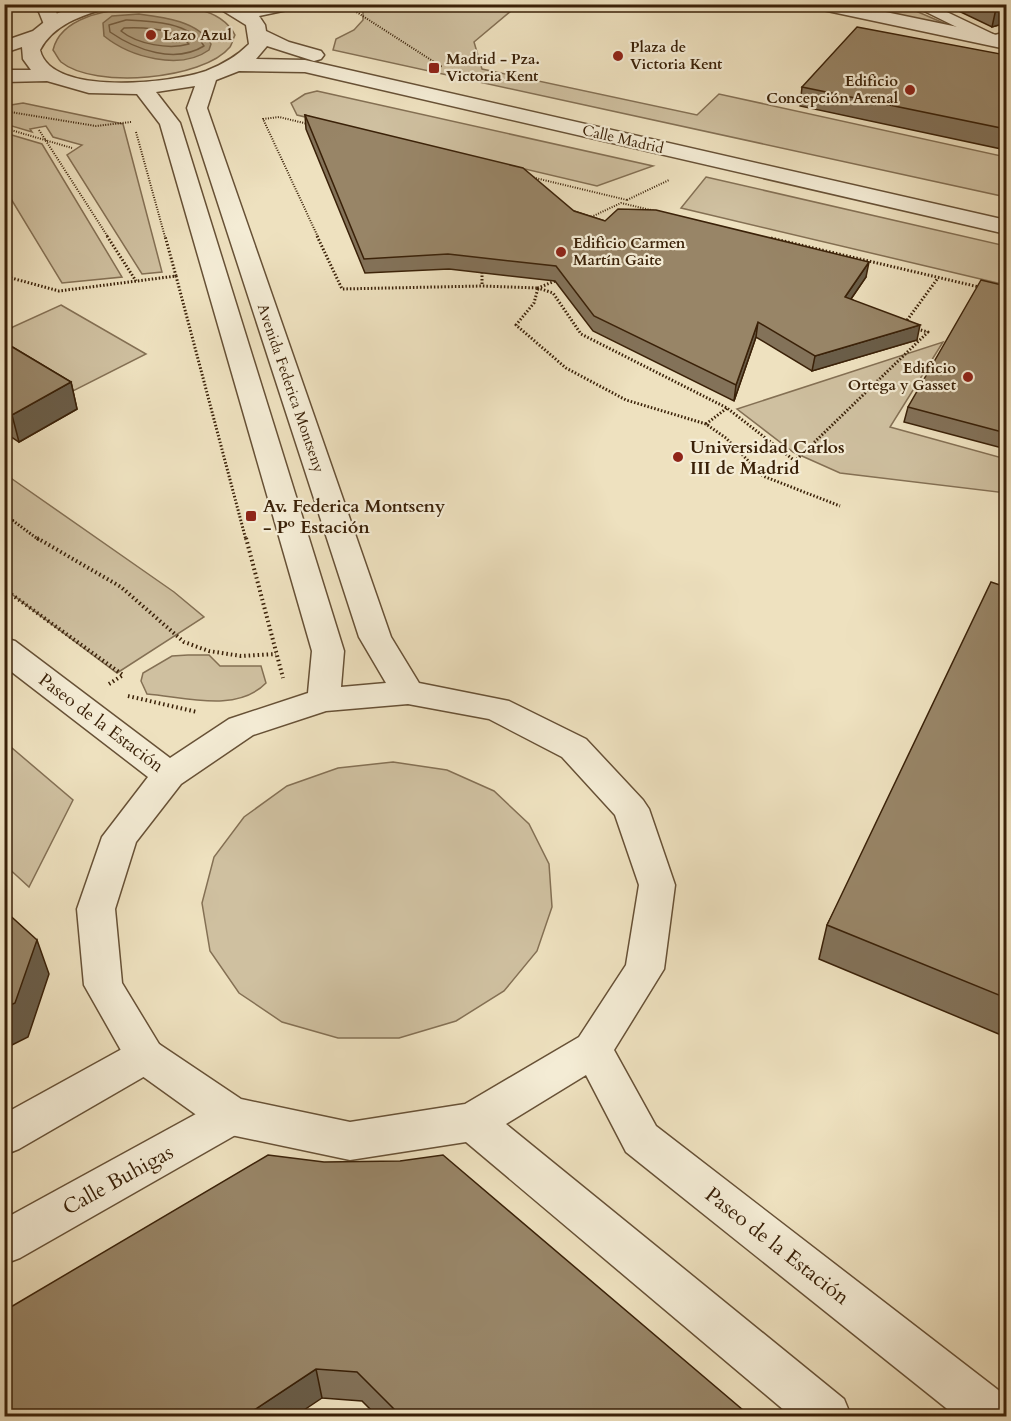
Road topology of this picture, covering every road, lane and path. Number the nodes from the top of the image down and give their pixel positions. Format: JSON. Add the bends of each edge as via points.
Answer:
{"nodes":[{"id":1,"x":38,"y":4,"type":"edge"},
{"id":2,"x":101,"y":4,"type":"edge"},
{"id":3,"x":221,"y":4,"type":"edge"},
{"id":4,"x":291,"y":4,"type":"edge"},
{"id":5,"x":345,"y":4,"type":"edge"},
{"id":6,"x":379,"y":4,"type":"edge"},
{"id":7,"x":917,"y":4,"type":"edge"},
{"id":8,"x":821,"y":5,"type":"edge"},
{"id":9,"x":353,"y":10,"type":"junction"},
{"id":10,"x":245,"y":14,"type":"junction"},
{"id":11,"x":52,"y":23,"type":"junction"},
{"id":12,"x":260,"y":35,"type":"junction"},
{"id":13,"x":36,"y":36,"type":"junction"},
{"id":14,"x":1002,"y":40,"type":"edge"},
{"id":15,"x":4,"y":47,"type":"edge"},
{"id":16,"x":237,"y":65,"type":"junction"},
{"id":17,"x":448,"y":70,"type":"dead end"},
{"id":18,"x":50,"y":75,"type":"junction"},
{"id":19,"x":4,"y":76,"type":"edge"},
{"id":20,"x":207,"y":78,"type":"junction"},
{"id":21,"x":143,"y":89,"type":"junction"},
{"id":22,"x":4,"y":111,"type":"edge"},
{"id":23,"x":127,"y":118,"type":"dead end"},
{"id":24,"x":133,"y":122,"type":"junction"},
{"id":25,"x":314,"y":125,"type":"edge"},
{"id":26,"x":4,"y":128,"type":"edge"},
{"id":27,"x":39,"y":130,"type":"dead end"},
{"id":28,"x":46,"y":141,"type":"junction"},
{"id":29,"x":72,"y":148,"type":"dead end"},
{"id":30,"x":522,"y":175,"type":"edge"},
{"id":31,"x":669,"y":180,"type":"dead end"},
{"id":32,"x":627,"y":201,"type":"junction"},
{"id":33,"x":621,"y":203,"type":"junction"},
{"id":34,"x":1006,"y":209,"type":"edge"},
{"id":35,"x":655,"y":211,"type":"edge"},
{"id":36,"x":583,"y":221,"type":"edge"},
{"id":37,"x":1006,"y":227,"type":"edge"},
{"id":38,"x":768,"y":238,"type":"edge"},
{"id":39,"x":482,"y":272,"type":"edge"},
{"id":40,"x":4,"y":276,"type":"edge"},
{"id":41,"x":176,"y":276,"type":"junction"},
{"id":42,"x":938,"y":278,"type":"junction"},
{"id":43,"x":136,"y":281,"type":"junction"},
{"id":44,"x":555,"y":281,"type":"edge"},
{"id":45,"x":482,"y":286,"type":"junction"},
{"id":46,"x":538,"y":288,"type":"junction"},
{"id":47,"x":984,"y":288,"type":"edge"},
{"id":48,"x":13,"y":327,"type":"dead end"},
{"id":49,"x":4,"y":329,"type":"edge"},
{"id":50,"x":727,"y":408,"type":"junction"},
{"id":51,"x":706,"y":424,"type":"junction"},
{"id":52,"x":840,"y":506,"type":"dead end"},
{"id":53,"x":4,"y":514,"type":"edge"},
{"id":54,"x":13,"y":520,"type":"junction"},
{"id":55,"x":4,"y":526,"type":"edge"},
{"id":56,"x":4,"y":589,"type":"edge"},
{"id":57,"x":4,"y":649,"type":"edge"},
{"id":58,"x":276,"y":654,"type":"junction"},
{"id":59,"x":285,"y":685,"type":"dead end"},
{"id":60,"x":117,"y":691,"type":"dead end"},
{"id":61,"x":408,"y":693,"type":"junction"},
{"id":62,"x":127,"y":696,"type":"dead end"},
{"id":63,"x":324,"y":700,"type":"junction"},
{"id":64,"x":206,"y":710,"type":"dead end"},
{"id":65,"x":169,"y":775,"type":"junction"},
{"id":66,"x":593,"y":1049,"type":"junction"},
{"id":67,"x":145,"y":1056,"type":"junction"},
{"id":68,"x":231,"y":1116,"type":"junction"},
{"id":69,"x":473,"y":1122,"type":"junction"},
{"id":70,"x":4,"y":1136,"type":"edge"},
{"id":71,"x":4,"y":1243,"type":"edge"},
{"id":72,"x":827,"y":1416,"type":"edge"},
{"id":73,"x":993,"y":1416,"type":"edge"}],
"edges":[{"from":1,"to":11,"type":"street","via":[[47,9]]},
{"from":2,"to":11,"type":"street"},
{"from":3,"to":10,"type":"street"},
{"from":4,"to":10,"type":"street"},
{"from":5,"to":9,"type":"path"},
{"from":6,"to":9,"type":"path"},
{"from":7,"to":14,"type":"street"},
{"from":8,"to":14,"type":"street"},
{"from":9,"to":17,"type":"path"},
{"from":10,"to":12,"type":"street","via":[[256,24]]},
{"from":11,"to":13,"type":"street"},
{"from":12,"to":16,"type":"street","via":[[256,49]]},
{"from":12,"to":34,"type":"street","name":"Calle Madrid","via":[[313,54]]},
{"from":13,"to":15,"type":"street"},
{"from":13,"to":18,"type":"street","via":[[30,50],[35,63]]},
{"from":16,"to":20,"type":"street"},
{"from":16,"to":37,"type":"street","name":"Calle Madrid","via":[[305,66]]},
{"from":18,"to":19,"type":"street"},
{"from":18,"to":21,"type":"street","via":[[74,84]]},
{"from":20,"to":21,"type":"street"},
{"from":20,"to":61,"type":"street","name":"Avenida Federica Montseny","via":[[197,108],[375,637]]},
{"from":21,"to":63,"type":"street","name":"Avenida Federica Montseny","via":[[171,123],[328,651]]},
{"from":22,"to":24,"type":"path","via":[[96,126]]},
{"from":23,"to":24,"type":"path"},
{"from":24,"to":41,"type":"path"},
{"from":25,"to":45,"type":"path","via":[[279,117],[263,119],[342,289]]},
{"from":26,"to":28,"type":"path"},
{"from":27,"to":28,"type":"path"},
{"from":28,"to":29,"type":"path"},
{"from":28,"to":43,"type":"path"},
{"from":30,"to":32,"type":"path"},
{"from":31,"to":32,"type":"path"},
{"from":32,"to":33,"type":"path"},
{"from":33,"to":35,"type":"path"},
{"from":33,"to":36,"type":"path"},
{"from":38,"to":42,"type":"path"},
{"from":39,"to":45,"type":"path"},
{"from":40,"to":43,"type":"path","via":[[59,291]]},
{"from":41,"to":43,"type":"path"},
{"from":41,"to":58,"type":"path"},
{"from":42,"to":47,"type":"path"},
{"from":42,"to":50,"type":"path","via":[[904,326],[928,332],[795,461]]},
{"from":44,"to":46,"type":"path"},
{"from":45,"to":46,"type":"path"},
{"from":46,"to":50,"type":"path","via":[[553,293],[581,334]]},
{"from":46,"to":51,"type":"path","via":[[534,303],[516,325],[566,368],[626,400]]},
{"from":48,"to":49,"type":"path"},
{"from":50,"to":51,"type":"path"},
{"from":51,"to":52,"type":"path","via":[[726,438],[763,476]]},
{"from":53,"to":54,"type":"path"},
{"from":54,"to":55,"type":"path"},
{"from":54,"to":58,"type":"path","via":[[43,543],[121,587],[184,642],[241,656]]},
{"from":56,"to":60,"type":"path","via":[[123,675],[107,686]]},
{"from":57,"to":65,"type":"street","name":"Paseo de la Estación"},
{"from":58,"to":59,"type":"path"},
{"from":61,"to":63,"type":"street"},
{"from":61,"to":66,"type":"street","via":[[497,709],[574,748],[631,809],[657,885],[645,969]]},
{"from":62,"to":64,"type":"path","via":[[194,712]]},
{"from":63,"to":65,"type":"street","via":[[241,728]]},
{"from":65,"to":67,"type":"street","via":[[120,837],[96,909],[103,985]]},
{"from":66,"to":69,"type":"street"},
{"from":66,"to":73,"type":"street","name":"Paseo de la Estación","via":[[641,1139]]},
{"from":67,"to":68,"type":"street"},
{"from":67,"to":70,"type":"street"},
{"from":68,"to":69,"type":"street","via":[[350,1141]]},
{"from":68,"to":71,"type":"street","name":"Calle Buhigas"},
{"from":69,"to":72,"type":"street"}]}
